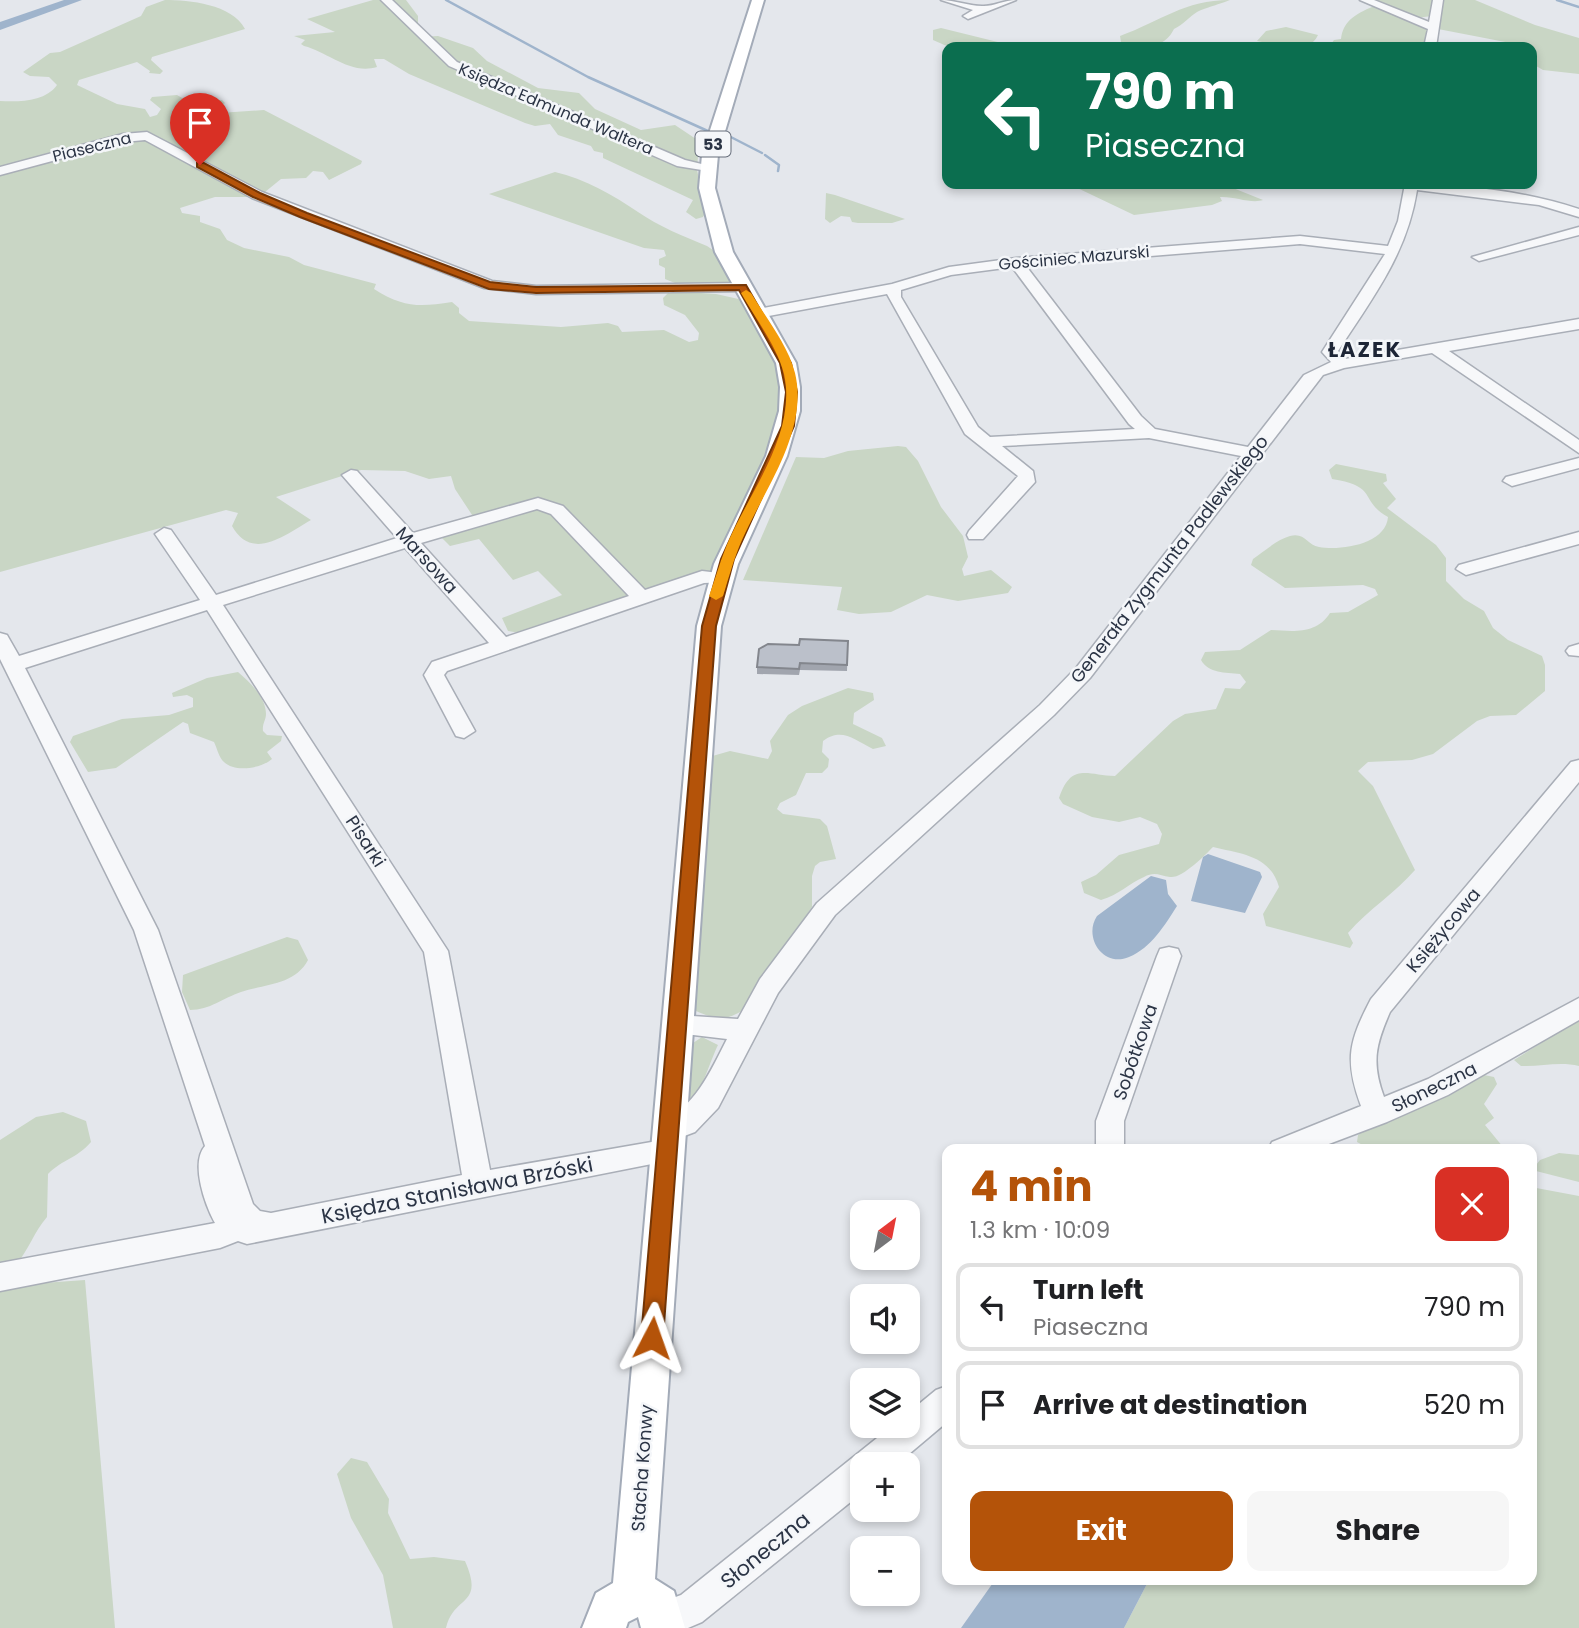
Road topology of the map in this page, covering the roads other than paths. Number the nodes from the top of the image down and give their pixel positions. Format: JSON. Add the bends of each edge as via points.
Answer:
{"nodes":[{"id":1,"x":386,"y":0,"type":"edge"},
{"id":2,"x":758,"y":0,"type":"edge"},
{"id":3,"x":946,"y":0,"type":"edge"},
{"id":4,"x":1011,"y":0,"type":"edge"},
{"id":5,"x":1438,"y":0,"type":"edge"},
{"id":6,"x":1371,"y":2,"type":"edge"},
{"id":7,"x":984,"y":10,"type":"junction"},
{"id":8,"x":968,"y":16,"type":"dead end"},
{"id":9,"x":1433,"y":27,"type":"junction"},
{"id":10,"x":1431,"y":42,"type":"edge"},
{"id":11,"x":708,"y":167,"type":"junction"},
{"id":12,"x":0,"y":171,"type":"edge"},
{"id":13,"x":1410,"y":189,"type":"edge"},
{"id":14,"x":1449,"y":189,"type":"edge"},
{"id":15,"x":1579,"y":213,"type":"edge"},
{"id":16,"x":1579,"y":231,"type":"edge"},
{"id":17,"x":1394,"y":251,"type":"junction"},
{"id":18,"x":1479,"y":257,"type":"dead end"},
{"id":19,"x":1016,"y":262,"type":"junction"},
{"id":20,"x":742,"y":287,"type":"junction"},
{"id":21,"x":894,"y":288,"type":"junction"},
{"id":22,"x":758,"y":313,"type":"junction"},
{"id":23,"x":1579,"y":324,"type":"edge"},
{"id":24,"x":1435,"y":348,"type":"junction"},
{"id":25,"x":1340,"y":364,"type":"junction"},
{"id":26,"x":1149,"y":433,"type":"junction"},
{"id":27,"x":983,"y":442,"type":"junction"},
{"id":28,"x":1579,"y":448,"type":"edge"},
{"id":29,"x":1251,"y":453,"type":"junction"},
{"id":30,"x":1579,"y":463,"type":"edge"},
{"id":31,"x":351,"y":475,"type":"dead end"},
{"id":32,"x":1512,"y":481,"type":"dead end"},
{"id":33,"x":164,"y":534,"type":"dead end"},
{"id":34,"x":976,"y":535,"type":"dead end"},
{"id":35,"x":1579,"y":538,"type":"edge"},
{"id":36,"x":410,"y":540,"type":"junction"},
{"id":37,"x":1466,"y":569,"type":"dead end"},
{"id":38,"x":721,"y":578,"type":"junction"},
{"id":39,"x":641,"y":597,"type":"junction"},
{"id":40,"x":211,"y":603,"type":"junction"},
{"id":41,"x":0,"y":639,"type":"edge"},
{"id":42,"x":502,"y":645,"type":"junction"},
{"id":43,"x":13,"y":666,"type":"junction"},
{"id":44,"x":464,"y":731,"type":"dead end"},
{"id":45,"x":1579,"y":766,"type":"edge"},
{"id":46,"x":1169,"y":956,"type":"dead end"},
{"id":47,"x":1579,"y":1008,"type":"edge"},
{"id":48,"x":677,"y":1025,"type":"junction"},
{"id":49,"x":745,"y":1030,"type":"junction"},
{"id":50,"x":1377,"y":1114,"type":"junction"},
{"id":51,"x":667,"y":1140,"type":"junction"},
{"id":52,"x":1110,"y":1144,"type":"edge"},
{"id":53,"x":1298,"y":1144,"type":"edge"},
{"id":54,"x":478,"y":1184,"type":"junction"},
{"id":55,"x":250,"y":1226,"type":"junction"},
{"id":56,"x":0,"y":1277,"type":"edge"},
{"id":57,"x":942,"y":1405,"type":"edge"},
{"id":58,"x":886,"y":1452,"type":"edge"},
{"id":59,"x":850,"y":1481,"type":"edge"},
{"id":60,"x":653,"y":1614,"type":"edge"},
{"id":61,"x":604,"y":1628,"type":"edge"}],
"edges":[{"from":1,"to":11,"type":"street","name":"Księdza Edmunda Waltera","via":[[453,64],[682,163]]},
{"from":2,"to":11,"type":"main road","name":"Stacha Konwy","number":"53"},
{"from":3,"to":7,"type":"street"},
{"from":4,"to":7,"type":"street"},
{"from":5,"to":9,"type":"street"},
{"from":6,"to":9,"type":"street"},
{"from":7,"to":8,"type":"street"},
{"from":9,"to":10,"type":"street"},
{"from":11,"to":20,"type":"main road","name":"Stacha Konwy","number":"53","via":[[713,219]]},
{"from":12,"to":20,"type":"street","name":"Piaseczna","via":[[123,138],[147,136],[257,195],[489,285],[536,290]]},
{"from":13,"to":17,"type":"street"},
{"from":14,"to":15,"type":"street","via":[[1541,201]]},
{"from":16,"to":18,"type":"street"},
{"from":17,"to":19,"type":"street","name":"Gościniec Mazurski","via":[[1300,240]]},
{"from":17,"to":25,"type":"street","via":[[1330,352]]},
{"from":19,"to":21,"type":"street","name":"Gościniec Mazurski","via":[[948,271]]},
{"from":19,"to":26,"type":"street"},
{"from":20,"to":22,"type":"main road","name":"Stacha Konwy","number":"53"},
{"from":21,"to":22,"type":"street","name":"Gościniec Mazurski"},
{"from":21,"to":27,"type":"street","via":[[894,297],[943,386]]},
{"from":22,"to":38,"type":"main road","name":"Stacha Konwy","number":"53","via":[[786,363],[791,411],[779,450]]},
{"from":23,"to":24,"type":"street"},
{"from":24,"to":25,"type":"street"},
{"from":24,"to":28,"type":"street"},
{"from":25,"to":29,"type":"street","name":"Generała Zygmunta Padlewskiego","via":[[1310,378]]},
{"from":26,"to":27,"type":"street"},
{"from":26,"to":29,"type":"street"},
{"from":27,"to":34,"type":"street","via":[[1022,469],[1027,479]]},
{"from":29,"to":49,"type":"street","name":"Generała Zygmunta Padlewskiego","via":[[1083,673],[826,909],[787,959]]},
{"from":30,"to":32,"type":"street"},
{"from":31,"to":36,"type":"street","name":"Marsowa"},
{"from":33,"to":40,"type":"street","name":"Pisarki"},
{"from":35,"to":37,"type":"street"},
{"from":36,"to":39,"type":"street","via":[[527,505],[548,505]]},
{"from":36,"to":40,"type":"street"},
{"from":36,"to":42,"type":"street","name":"Marsowa"},
{"from":38,"to":39,"type":"street","via":[[702,577]]},
{"from":38,"to":48,"type":"main road","name":"Stacha Konwy","number":"53","via":[[706,654]]},
{"from":39,"to":42,"type":"street"},
{"from":40,"to":43,"type":"street"},
{"from":40,"to":54,"type":"street","name":"Pisarki","via":[[436,951]]},
{"from":41,"to":43,"type":"street"},
{"from":42,"to":44,"type":"street","via":[[445,664],[434,673]]},
{"from":43,"to":55,"type":"street","via":[[146,930],[208,1118],[217,1191],[228,1219]]},
{"from":45,"to":50,"type":"street","name":"Księżycowa","via":[[1380,1006],[1363,1043],[1366,1084]]},
{"from":46,"to":52,"type":"street","name":"Sobótkowa","via":[[1110,1121]]},
{"from":47,"to":50,"type":"street","name":"Słoneczna","via":[[1450,1081]]},
{"from":48,"to":49,"type":"street"},
{"from":48,"to":51,"type":"main road","name":"Stacha Konwy","number":"53"},
{"from":49,"to":51,"type":"street","name":"Generała Zygmunta Padlewskiego","via":[[708,1100]]},
{"from":50,"to":53,"type":"street","name":"Słoneczna"},
{"from":51,"to":54,"type":"street","name":"Księdza Stanisława Brzóski"},
{"from":51,"to":60,"type":"main road","name":"Stacha Konwy","number":"53"},
{"from":54,"to":55,"type":"street","name":"Księdza Stanisława Brzóski"},
{"from":55,"to":56,"type":"street","name":"Księdza Stanisława Brzóski"},
{"from":57,"to":58,"type":"street"},
{"from":59,"to":60,"type":"street","name":"Słoneczna","via":[[690,1610]]},
{"from":60,"to":61,"type":"main road","via":[[611,1608]]}]}
